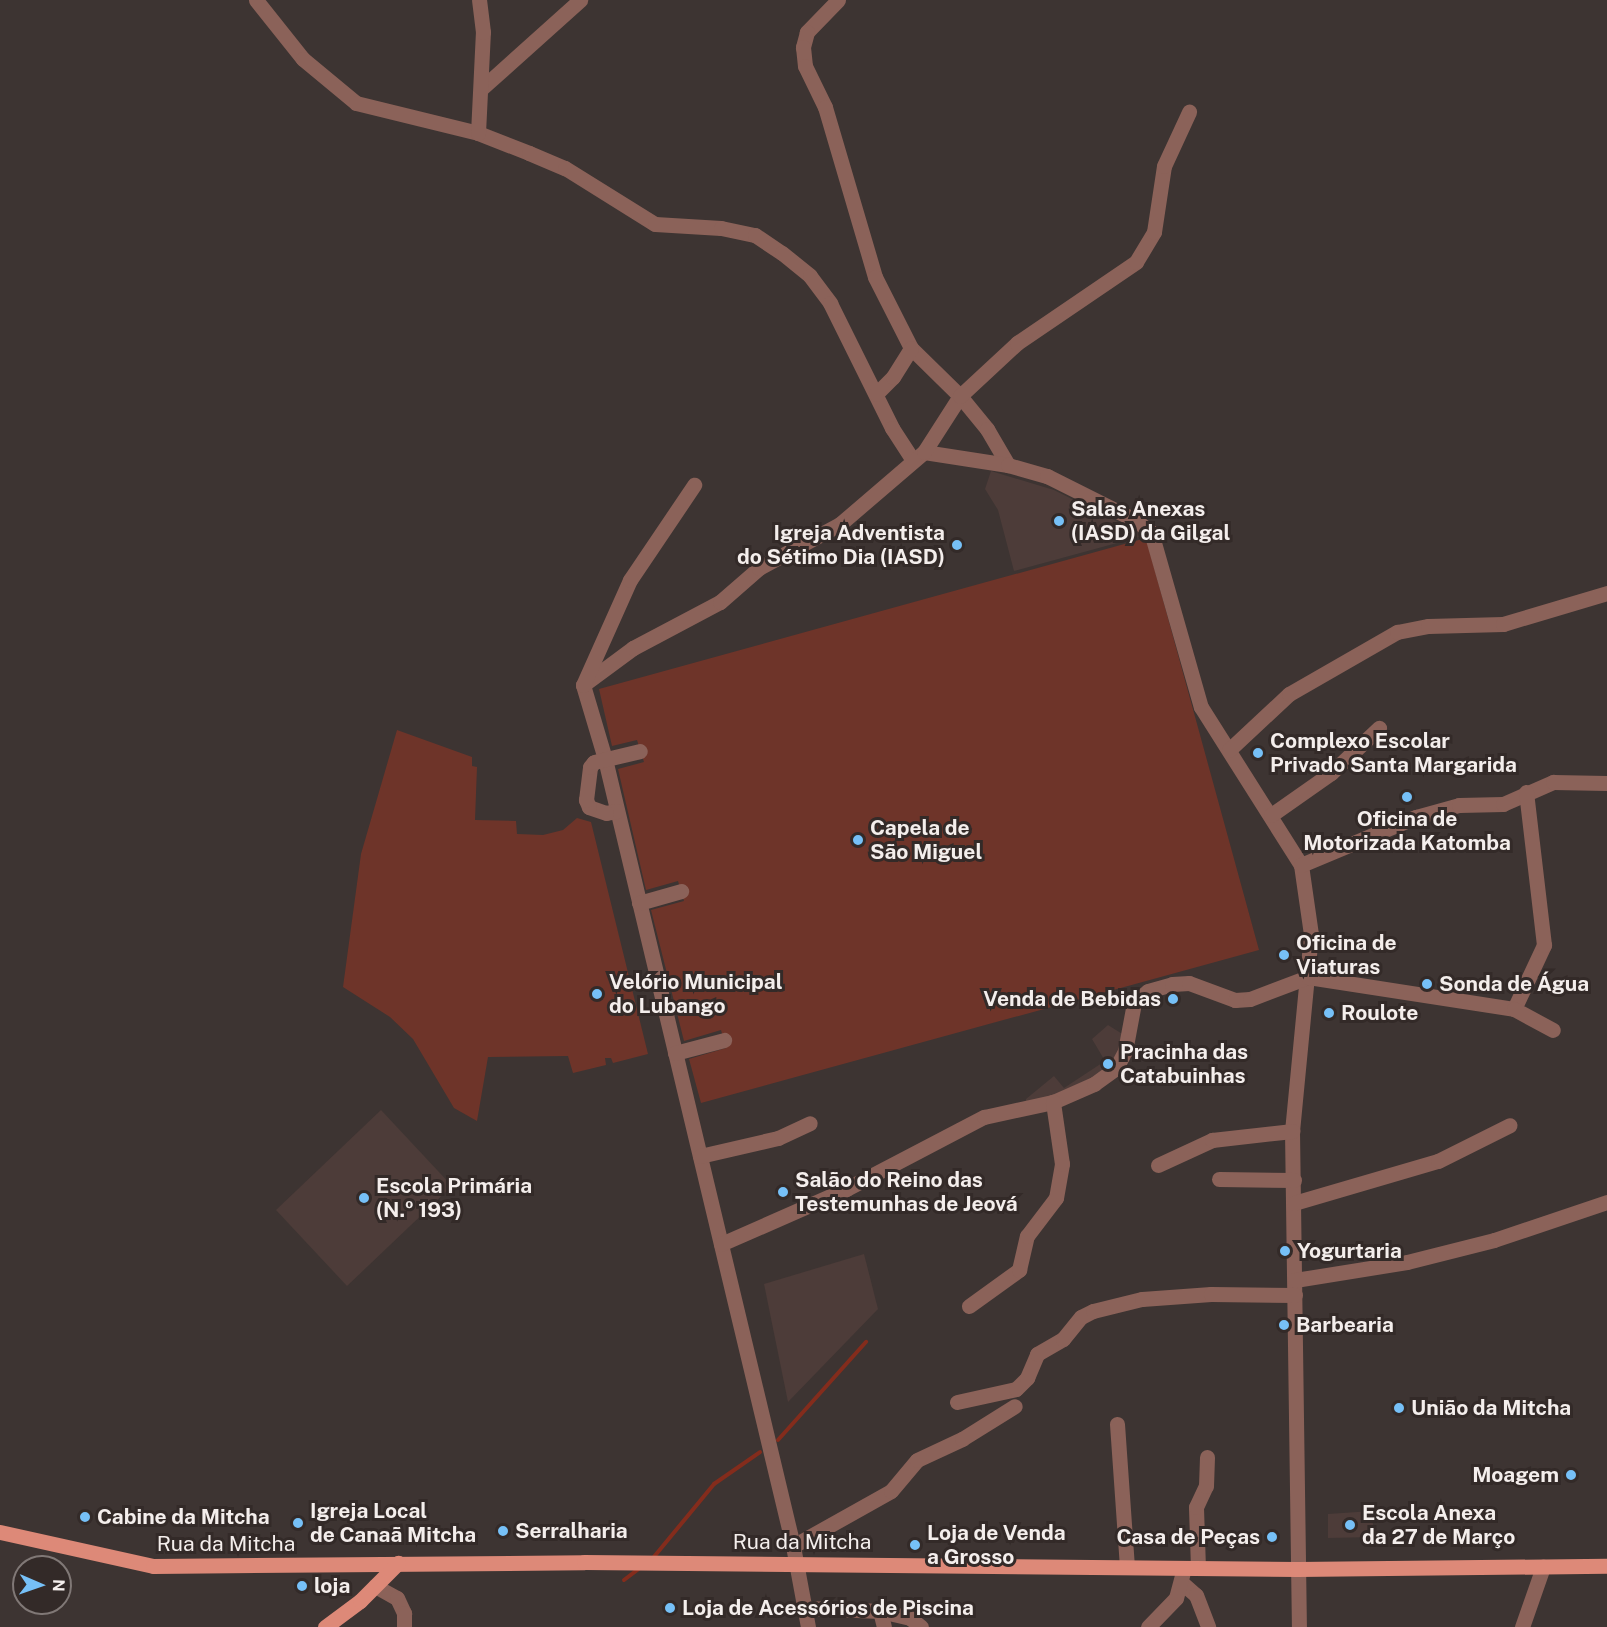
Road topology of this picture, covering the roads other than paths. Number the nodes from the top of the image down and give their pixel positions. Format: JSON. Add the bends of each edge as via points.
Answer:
{"nodes":[{"id":1,"x":256,"y":0,"type":"edge"},
{"id":2,"x":479,"y":0,"type":"edge"},
{"id":3,"x":580,"y":0,"type":"edge"},
{"id":4,"x":838,"y":0,"type":"edge"},
{"id":5,"x":482,"y":88,"type":"junction"},
{"id":6,"x":1189,"y":112,"type":"dead end"},
{"id":7,"x":478,"y":133,"type":"junction"},
{"id":8,"x":911,"y":348,"type":"junction"},
{"id":9,"x":876,"y":394,"type":"junction"},
{"id":10,"x":960,"y":396,"type":"junction"},
{"id":11,"x":918,"y":456,"type":"junction"},
{"id":12,"x":1008,"y":465,"type":"junction"},
{"id":13,"x":693,"y":485,"type":"dead end"},
{"id":14,"x":1607,"y":593,"type":"edge"},
{"id":15,"x":583,"y":684,"type":"junction"},
{"id":16,"x":1378,"y":728,"type":"dead end"},
{"id":17,"x":1229,"y":750,"type":"junction"},
{"id":18,"x":640,"y":751,"type":"dead end"},
{"id":19,"x":605,"y":759,"type":"junction"},
{"id":20,"x":1607,"y":783,"type":"edge"},
{"id":21,"x":1526,"y":792,"type":"junction"},
{"id":22,"x":617,"y":811,"type":"junction"},
{"id":23,"x":1271,"y":815,"type":"junction"},
{"id":24,"x":1301,"y":865,"type":"junction"},
{"id":25,"x":681,"y":891,"type":"dead end"},
{"id":26,"x":639,"y":903,"type":"junction"},
{"id":27,"x":1308,"y":977,"type":"junction"},
{"id":28,"x":1514,"y":1009,"type":"junction"},
{"id":29,"x":1553,"y":1030,"type":"dead end"},
{"id":30,"x":724,"y":1040,"type":"dead end"},
{"id":31,"x":675,"y":1053,"type":"junction"},
{"id":32,"x":1053,"y":1102,"type":"junction"},
{"id":33,"x":810,"y":1123,"type":"dead end"},
{"id":34,"x":1510,"y":1125,"type":"dead end"},
{"id":35,"x":1292,"y":1131,"type":"junction"},
{"id":36,"x":700,"y":1156,"type":"junction"},
{"id":37,"x":1158,"y":1165,"type":"dead end"},
{"id":38,"x":1219,"y":1179,"type":"dead end"},
{"id":39,"x":1294,"y":1180,"type":"junction"},
{"id":40,"x":1607,"y":1202,"type":"edge"},
{"id":41,"x":1294,"y":1203,"type":"junction"},
{"id":42,"x":721,"y":1244,"type":"junction"},
{"id":43,"x":1295,"y":1287,"type":"junction"},
{"id":44,"x":969,"y":1306,"type":"dead end"},
{"id":45,"x":957,"y":1402,"type":"dead end"},
{"id":46,"x":1015,"y":1406,"type":"dead end"},
{"id":47,"x":1117,"y":1424,"type":"dead end"},
{"id":48,"x":1207,"y":1457,"type":"dead end"},
{"id":49,"x":0,"y":1532,"type":"edge"},
{"id":50,"x":793,"y":1546,"type":"junction"},
{"id":51,"x":398,"y":1563,"type":"junction"},
{"id":52,"x":797,"y":1563,"type":"junction"},
{"id":53,"x":1607,"y":1566,"type":"edge"},
{"id":54,"x":1127,"y":1567,"type":"junction"},
{"id":55,"x":1544,"y":1567,"type":"junction"},
{"id":56,"x":1298,"y":1569,"type":"junction"},
{"id":57,"x":1188,"y":1573,"type":"junction"},
{"id":58,"x":375,"y":1586,"type":"junction"},
{"id":59,"x":808,"y":1608,"type":"junction"},
{"id":60,"x":880,"y":1611,"type":"junction"},
{"id":61,"x":326,"y":1627,"type":"edge"},
{"id":62,"x":404,"y":1627,"type":"edge"},
{"id":63,"x":808,"y":1627,"type":"edge"},
{"id":64,"x":884,"y":1627,"type":"edge"},
{"id":65,"x":921,"y":1627,"type":"edge"},
{"id":66,"x":1148,"y":1627,"type":"edge"},
{"id":67,"x":1208,"y":1627,"type":"edge"},
{"id":68,"x":1299,"y":1627,"type":"edge"},
{"id":69,"x":1522,"y":1627,"type":"edge"}],
"edges":[{"from":1,"to":7,"type":"street","via":[[303,59],[356,103]]},
{"from":2,"to":5,"type":"street"},
{"from":3,"to":5,"type":"street"},
{"from":4,"to":8,"type":"street","via":[[807,32],[803,47],[805,66],[825,107],[874,277]]},
{"from":5,"to":7,"type":"street"},
{"from":6,"to":10,"type":"street","via":[[1164,166],[1154,232],[1136,262],[1017,344]]},
{"from":7,"to":9,"type":"street","via":[[565,168],[655,224],[721,228],[755,235],[810,276],[830,303]]},
{"from":8,"to":9,"type":"street","via":[[893,377]]},
{"from":8,"to":10,"type":"street"},
{"from":9,"to":11,"type":"street"},
{"from":10,"to":11,"type":"street","via":[[939,434]]},
{"from":10,"to":12,"type":"street"},
{"from":11,"to":12,"type":"street"},
{"from":11,"to":15,"type":"street","via":[[840,524],[759,568],[720,602],[633,648]]},
{"from":12,"to":17,"type":"street","via":[[1047,476],[1151,532],[1201,707]]},
{"from":13,"to":15,"type":"street","via":[[630,580]]},
{"from":14,"to":17,"type":"street","via":[[1503,624],[1428,626],[1397,632],[1289,694]]},
{"from":15,"to":19,"type":"street"},
{"from":16,"to":23,"type":"street","via":[[1331,773]]},
{"from":17,"to":23,"type":"street"},
{"from":18,"to":19,"type":"street"},
{"from":19,"to":22,"type":"street"},
{"from":19,"to":22,"type":"street","via":[[590,767],[586,800],[594,811]]},
{"from":20,"to":21,"type":"street","via":[[1553,782]]},
{"from":21,"to":24,"type":"street","via":[[1503,804],[1459,805],[1416,817]]},
{"from":21,"to":28,"type":"street","via":[[1544,945]]},
{"from":22,"to":26,"type":"street"},
{"from":23,"to":24,"type":"street"},
{"from":24,"to":27,"type":"street","via":[[1311,934]]},
{"from":25,"to":26,"type":"street"},
{"from":26,"to":31,"type":"street"},
{"from":27,"to":28,"type":"street"},
{"from":27,"to":32,"type":"street","via":[[1250,999],[1226,998],[1189,983],[1148,991],[1134,1003],[1125,1051],[1116,1068],[1094,1084]]},
{"from":27,"to":35,"type":"street","via":[[1299,1031]]},
{"from":28,"to":29,"type":"street"},
{"from":30,"to":31,"type":"street"},
{"from":31,"to":36,"type":"street"},
{"from":32,"to":42,"type":"street","via":[[984,1117],[846,1189]]},
{"from":32,"to":44,"type":"street","via":[[1062,1164],[1056,1198],[1027,1236],[1019,1270]]},
{"from":33,"to":36,"type":"street","via":[[778,1138]]},
{"from":34,"to":41,"type":"street","via":[[1438,1161]]},
{"from":35,"to":37,"type":"street","via":[[1212,1140]]},
{"from":35,"to":39,"type":"street"},
{"from":36,"to":42,"type":"street"},
{"from":38,"to":39,"type":"street"},
{"from":39,"to":41,"type":"street"},
{"from":40,"to":43,"type":"street","via":[[1494,1240]]},
{"from":41,"to":43,"type":"street"},
{"from":42,"to":50,"type":"street"},
{"from":43,"to":45,"type":"street","via":[[1165,1298],[1093,1311],[1081,1317],[1064,1339],[1037,1354],[1027,1378],[1016,1389]]},
{"from":43,"to":56,"type":"street"},
{"from":46,"to":50,"type":"street","via":[[962,1439],[917,1460],[891,1491]]},
{"from":47,"to":54,"type":"street"},
{"from":48,"to":57,"type":"street","via":[[1206,1486],[1196,1507]]},
{"from":49,"to":51,"type":"main road","name":"Rua da Mitcha","via":[[153,1566]]},
{"from":50,"to":52,"type":"street"},
{"from":51,"to":52,"type":"main road","name":"Rua da Mitcha"},
{"from":51,"to":58,"type":"main road"},
{"from":52,"to":54,"type":"main road","name":"Rua da Mitcha"},
{"from":52,"to":59,"type":"street"},
{"from":53,"to":55,"type":"main road","name":"Rua da Mitcha"},
{"from":54,"to":57,"type":"main road","name":"Rua da Mitcha"},
{"from":55,"to":56,"type":"main road","name":"Rua da Mitcha"},
{"from":55,"to":69,"type":"street"},
{"from":56,"to":57,"type":"main road","name":"Rua da Mitcha"},
{"from":56,"to":68,"type":"street"},
{"from":57,"to":66,"type":"street","via":[[1176,1598]]},
{"from":57,"to":67,"type":"street"},
{"from":58,"to":61,"type":"main road"},
{"from":58,"to":62,"type":"street","via":[[397,1598],[404,1613]]},
{"from":59,"to":60,"type":"street"},
{"from":59,"to":63,"type":"street"},
{"from":60,"to":64,"type":"street"},
{"from":60,"to":65,"type":"street","via":[[910,1618]]}]}
